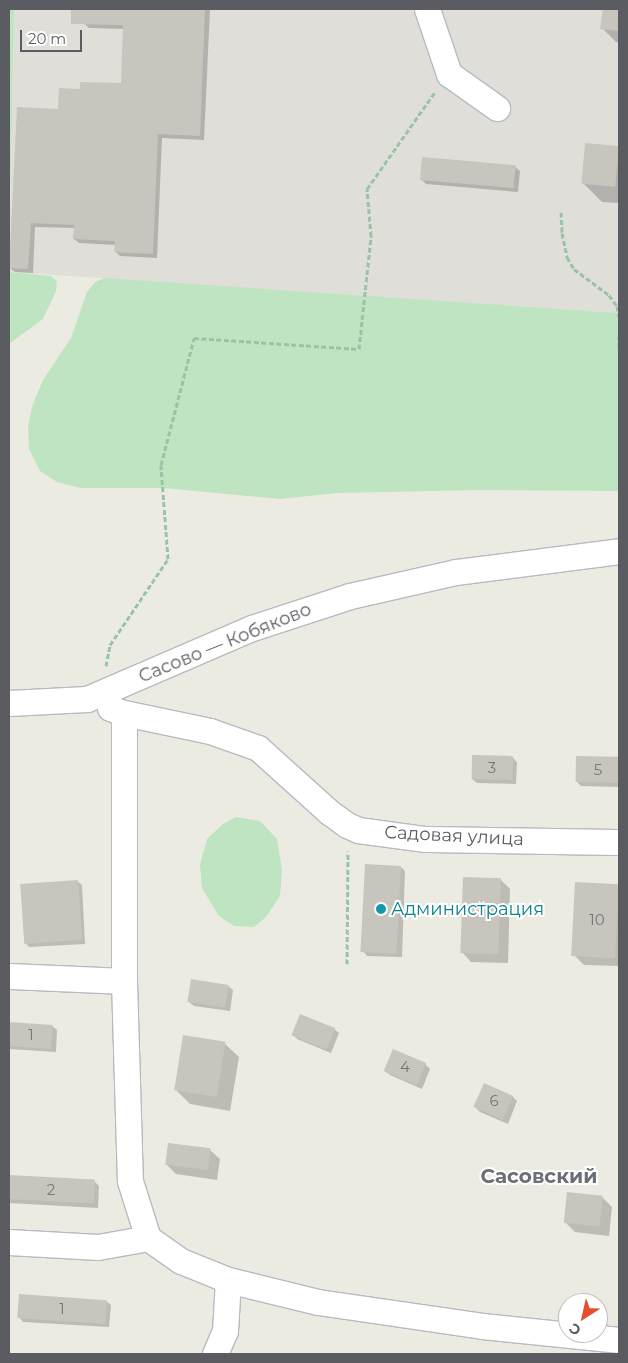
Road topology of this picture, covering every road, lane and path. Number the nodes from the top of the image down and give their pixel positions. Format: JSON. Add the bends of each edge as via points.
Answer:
{"nodes":[{"id":1,"x":427,"y":9,"type":"edge"},
{"id":2,"x":448,"y":74,"type":"junction"},
{"id":3,"x":497,"y":108,"type":"dead end"},
{"id":4,"x":561,"y":212,"type":"dead end"},
{"id":5,"x":619,"y":317,"type":"edge"},
{"id":6,"x":619,"y":336,"type":"edge"},
{"id":7,"x":619,"y":348,"type":"edge"},
{"id":8,"x":619,"y":551,"type":"edge"},
{"id":9,"x":94,"y":696,"type":"junction"},
{"id":10,"x":9,"y":702,"type":"edge"},
{"id":11,"x":124,"y":713,"type":"junction"},
{"id":12,"x":346,"y":825,"type":"junction"},
{"id":13,"x":619,"y":842,"type":"edge"},
{"id":14,"x":347,"y":964,"type":"dead end"},
{"id":15,"x":9,"y":976,"type":"edge"},
{"id":16,"x":124,"y":981,"type":"junction"},
{"id":17,"x":148,"y":1238,"type":"junction"},
{"id":18,"x":9,"y":1242,"type":"edge"},
{"id":19,"x":228,"y":1280,"type":"junction"},
{"id":20,"x":619,"y":1340,"type":"edge"},
{"id":21,"x":215,"y":1354,"type":"edge"}],
"edges":[{"from":1,"to":2,"type":"street"},
{"from":2,"to":3,"type":"street"},
{"from":2,"to":9,"type":"path","via":[[367,189],[371,236],[360,349],[194,338],[161,464],[168,559],[110,645]]},
{"from":4,"to":5,"type":"path","via":[[567,257],[574,269],[609,295],[617,306]]},
{"from":6,"to":7,"type":"path"},
{"from":8,"to":9,"type":"street","name":"Сасово — Кобяково","via":[[456,572],[350,596],[252,628]]},
{"from":9,"to":10,"type":"street","name":"Сасово — Кобяково"},
{"from":9,"to":11,"type":"street","name":"Садовая улица"},
{"from":11,"to":12,"type":"street","name":"Садовая улица","via":[[210,731],[258,748]]},
{"from":11,"to":16,"type":"street"},
{"from":12,"to":13,"type":"street","name":"Садовая улица","via":[[358,830],[425,839]]},
{"from":12,"to":14,"type":"path"},
{"from":15,"to":16,"type":"street"},
{"from":16,"to":17,"type":"street","via":[[130,1181]]},
{"from":17,"to":18,"type":"street","via":[[98,1247]]},
{"from":17,"to":19,"type":"street","via":[[181,1262]]},
{"from":19,"to":20,"type":"street","via":[[328,1303],[482,1326]]},
{"from":19,"to":21,"type":"street","via":[[225,1331]]}]}
